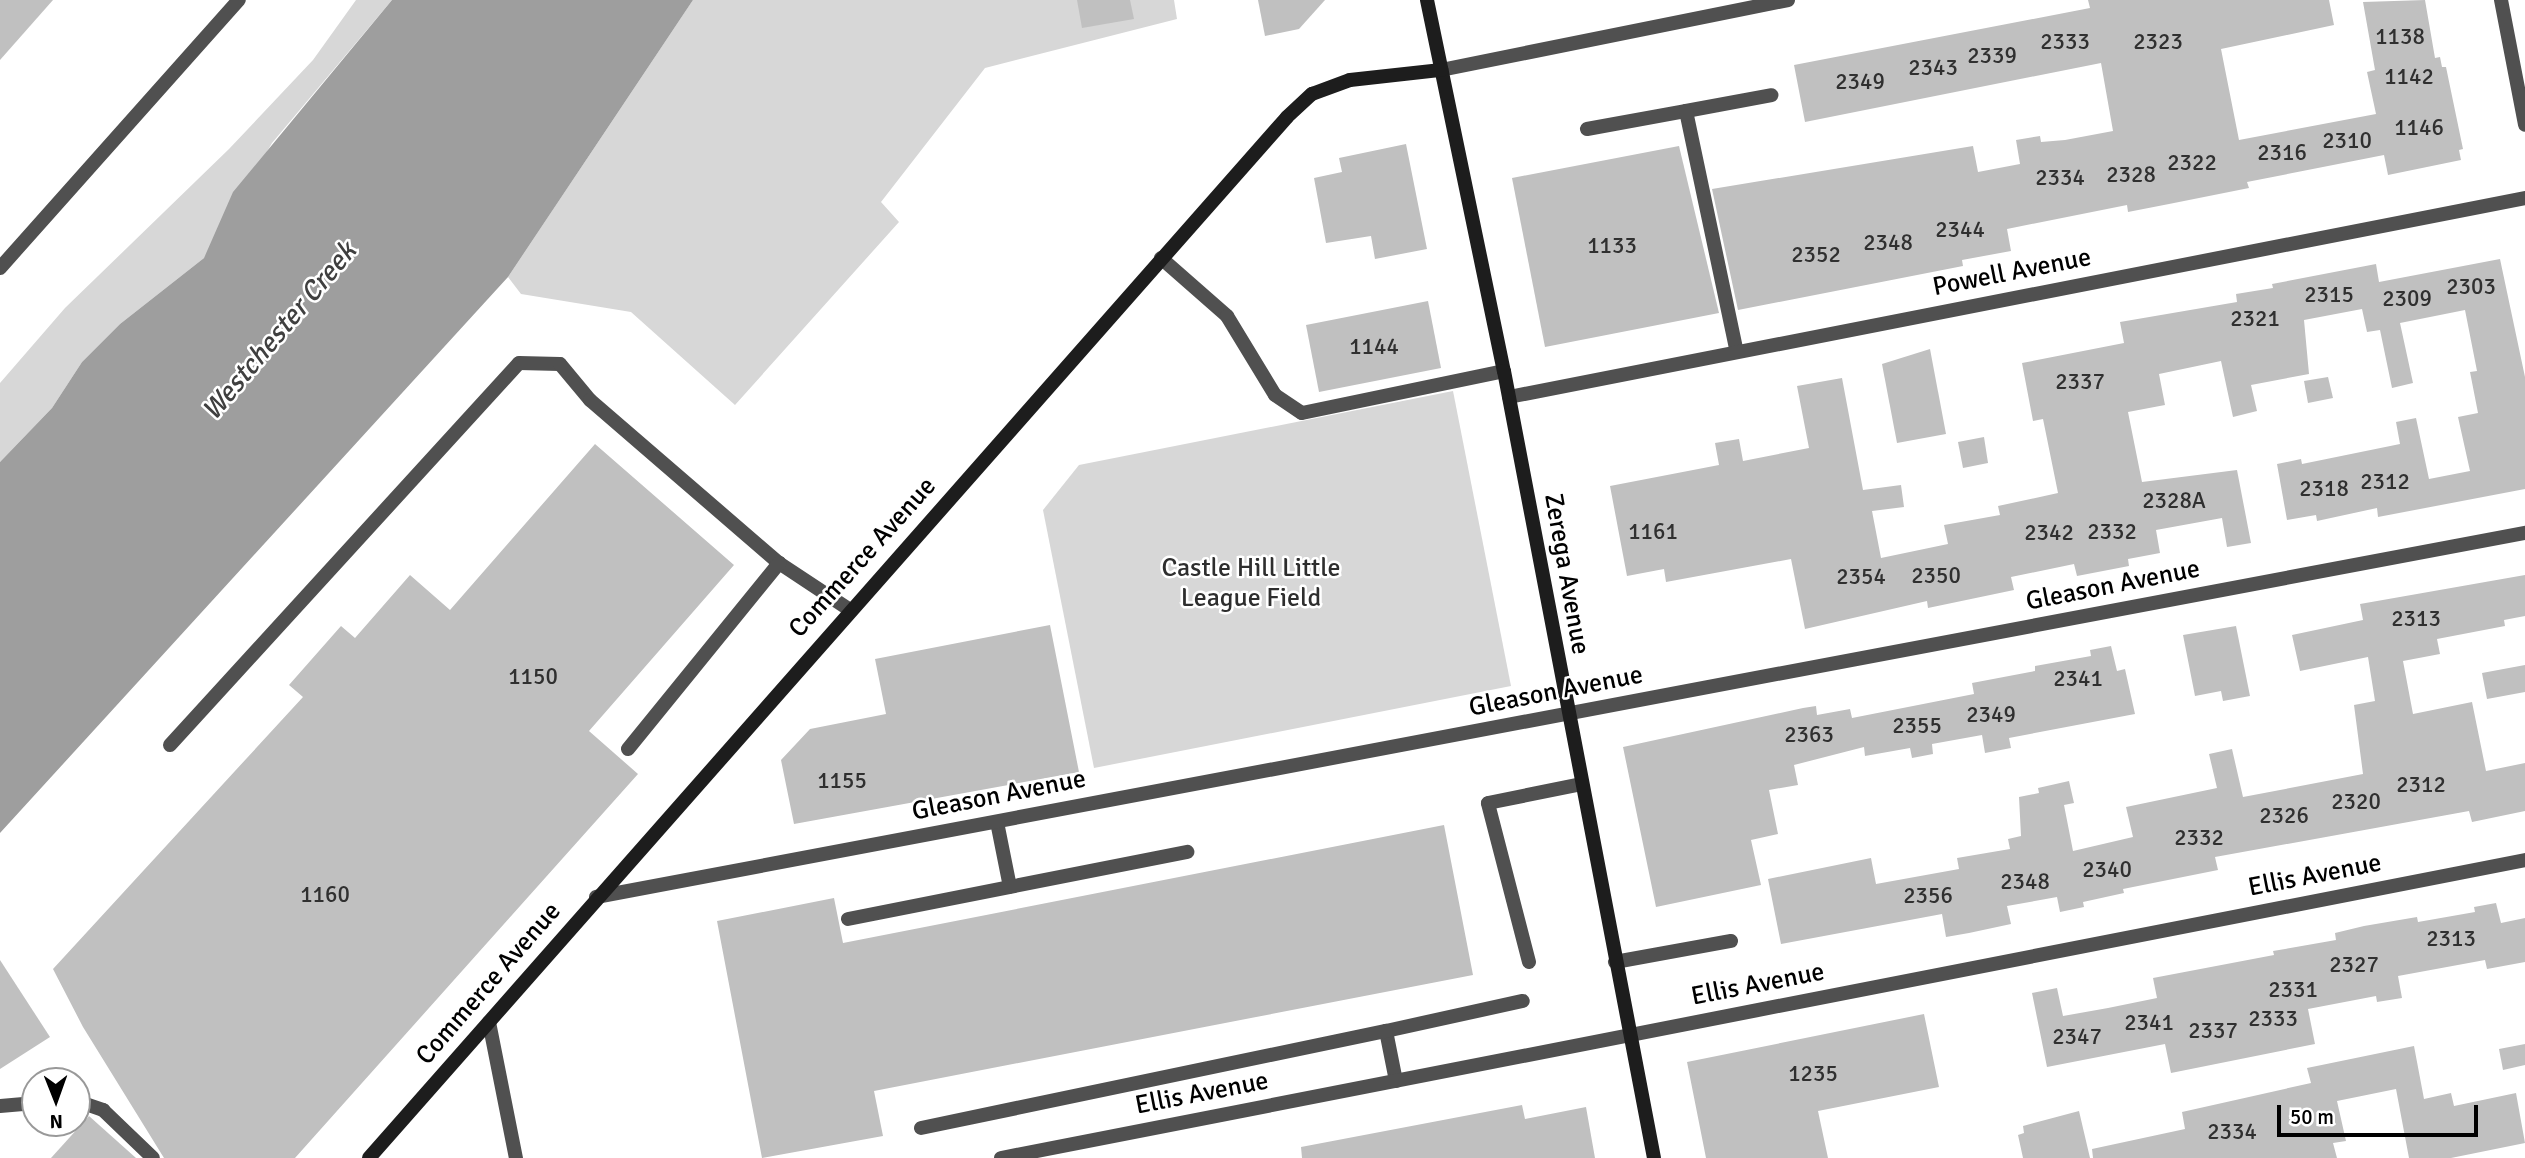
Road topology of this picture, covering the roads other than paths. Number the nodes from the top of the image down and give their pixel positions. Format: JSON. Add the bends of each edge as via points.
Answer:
{"nodes":[{"id":1,"x":233,"y":0,"type":"edge"},
{"id":2,"x":239,"y":0,"type":"edge"},
{"id":3,"x":1427,"y":0,"type":"edge"},
{"id":4,"x":1788,"y":0,"type":"edge"},
{"id":5,"x":2501,"y":0,"type":"edge"},
{"id":6,"x":1441,"y":70,"type":"junction"},
{"id":7,"x":1772,"y":95,"type":"dead end"},
{"id":8,"x":1686,"y":111,"type":"junction"},
{"id":9,"x":2525,"y":125,"type":"edge"},
{"id":10,"x":1587,"y":129,"type":"dead end"},
{"id":11,"x":2525,"y":198,"type":"edge"},
{"id":12,"x":1161,"y":258,"type":"junction"},
{"id":13,"x":0,"y":261,"type":"edge"},
{"id":14,"x":0,"y":268,"type":"edge"},
{"id":15,"x":1737,"y":352,"type":"junction"},
{"id":16,"x":1504,"y":371,"type":"junction"},
{"id":17,"x":1509,"y":397,"type":"junction"},
{"id":18,"x":2525,"y":533,"type":"edge"},
{"id":19,"x":779,"y":563,"type":"junction"},
{"id":20,"x":850,"y":610,"type":"junction"},
{"id":21,"x":1567,"y":715,"type":"junction"},
{"id":22,"x":170,"y":745,"type":"dead end"},
{"id":23,"x":628,"y":749,"type":"dead end"},
{"id":24,"x":1581,"y":784,"type":"junction"},
{"id":25,"x":997,"y":821,"type":"junction"},
{"id":26,"x":1187,"y":852,"type":"dead end"},
{"id":27,"x":2525,"y":860,"type":"edge"},
{"id":28,"x":1010,"y":887,"type":"junction"},
{"id":29,"x":596,"y":897,"type":"junction"},
{"id":30,"x":848,"y":919,"type":"dead end"},
{"id":31,"x":1731,"y":941,"type":"dead end"},
{"id":32,"x":1529,"y":962,"type":"dead end"},
{"id":33,"x":1615,"y":962,"type":"junction"},
{"id":34,"x":1523,"y":1001,"type":"dead end"},
{"id":35,"x":489,"y":1023,"type":"junction"},
{"id":36,"x":1387,"y":1031,"type":"junction"},
{"id":37,"x":1630,"y":1036,"type":"junction"},
{"id":38,"x":1396,"y":1081,"type":"junction"},
{"id":39,"x":21,"y":1104,"type":"edge"},
{"id":40,"x":0,"y":1106,"type":"edge"},
{"id":41,"x":91,"y":1106,"type":"edge"},
{"id":42,"x":920,"y":1128,"type":"dead end"},
{"id":43,"x":153,"y":1158,"type":"edge"},
{"id":44,"x":369,"y":1158,"type":"edge"},
{"id":45,"x":516,"y":1158,"type":"edge"},
{"id":46,"x":1001,"y":1158,"type":"edge"},
{"id":47,"x":1654,"y":1158,"type":"edge"}],
"edges":[{"from":1,"to":13,"type":"street"},
{"from":2,"to":14,"type":"street"},
{"from":3,"to":6,"type":"main road","name":"Zerega Avenue"},
{"from":4,"to":6,"type":"street"},
{"from":5,"to":9,"type":"street"},
{"from":6,"to":12,"type":"main road","name":"Commerce Avenue","via":[[1350,80],[1312,94]]},
{"from":6,"to":16,"type":"main road","name":"Zerega Avenue"},
{"from":7,"to":8,"type":"street"},
{"from":8,"to":10,"type":"street"},
{"from":8,"to":15,"type":"street"},
{"from":11,"to":15,"type":"street","name":"Powell Avenue"},
{"from":12,"to":16,"type":"street","via":[[1227,316],[1275,396],[1302,413]]},
{"from":12,"to":20,"type":"main road","name":"Commerce Avenue"},
{"from":15,"to":17,"type":"street","name":"Powell Avenue"},
{"from":16,"to":17,"type":"main road","name":"Zerega Avenue"},
{"from":17,"to":21,"type":"main road","name":"Zerega Avenue"},
{"from":18,"to":21,"type":"street","name":"Gleason Avenue"},
{"from":19,"to":20,"type":"street"},
{"from":19,"to":22,"type":"street","via":[[590,400],[560,364],[519,363]]},
{"from":19,"to":23,"type":"street"},
{"from":20,"to":29,"type":"main road","name":"Commerce Avenue"},
{"from":21,"to":24,"type":"main road","name":"Zerega Avenue"},
{"from":21,"to":25,"type":"street","name":"Gleason Avenue"},
{"from":24,"to":32,"type":"street","via":[[1488,803]]},
{"from":24,"to":33,"type":"main road","name":"Zerega Avenue"},
{"from":25,"to":28,"type":"street"},
{"from":25,"to":29,"type":"street","name":"Gleason Avenue"},
{"from":26,"to":28,"type":"street"},
{"from":27,"to":37,"type":"street","name":"Ellis Avenue"},
{"from":28,"to":30,"type":"street"},
{"from":29,"to":35,"type":"main road","name":"Commerce Avenue"},
{"from":31,"to":33,"type":"street"},
{"from":33,"to":37,"type":"main road","name":"Zerega Avenue"},
{"from":34,"to":36,"type":"street"},
{"from":35,"to":44,"type":"main road","name":"Commerce Avenue"},
{"from":35,"to":45,"type":"street"},
{"from":36,"to":38,"type":"street"},
{"from":36,"to":42,"type":"street"},
{"from":37,"to":38,"type":"street","name":"Ellis Avenue"},
{"from":37,"to":47,"type":"main road","name":"Zerega Avenue"},
{"from":38,"to":46,"type":"street","name":"Ellis Avenue"},
{"from":39,"to":40,"type":"street"},
{"from":41,"to":43,"type":"street","via":[[103,1110]]}]}
